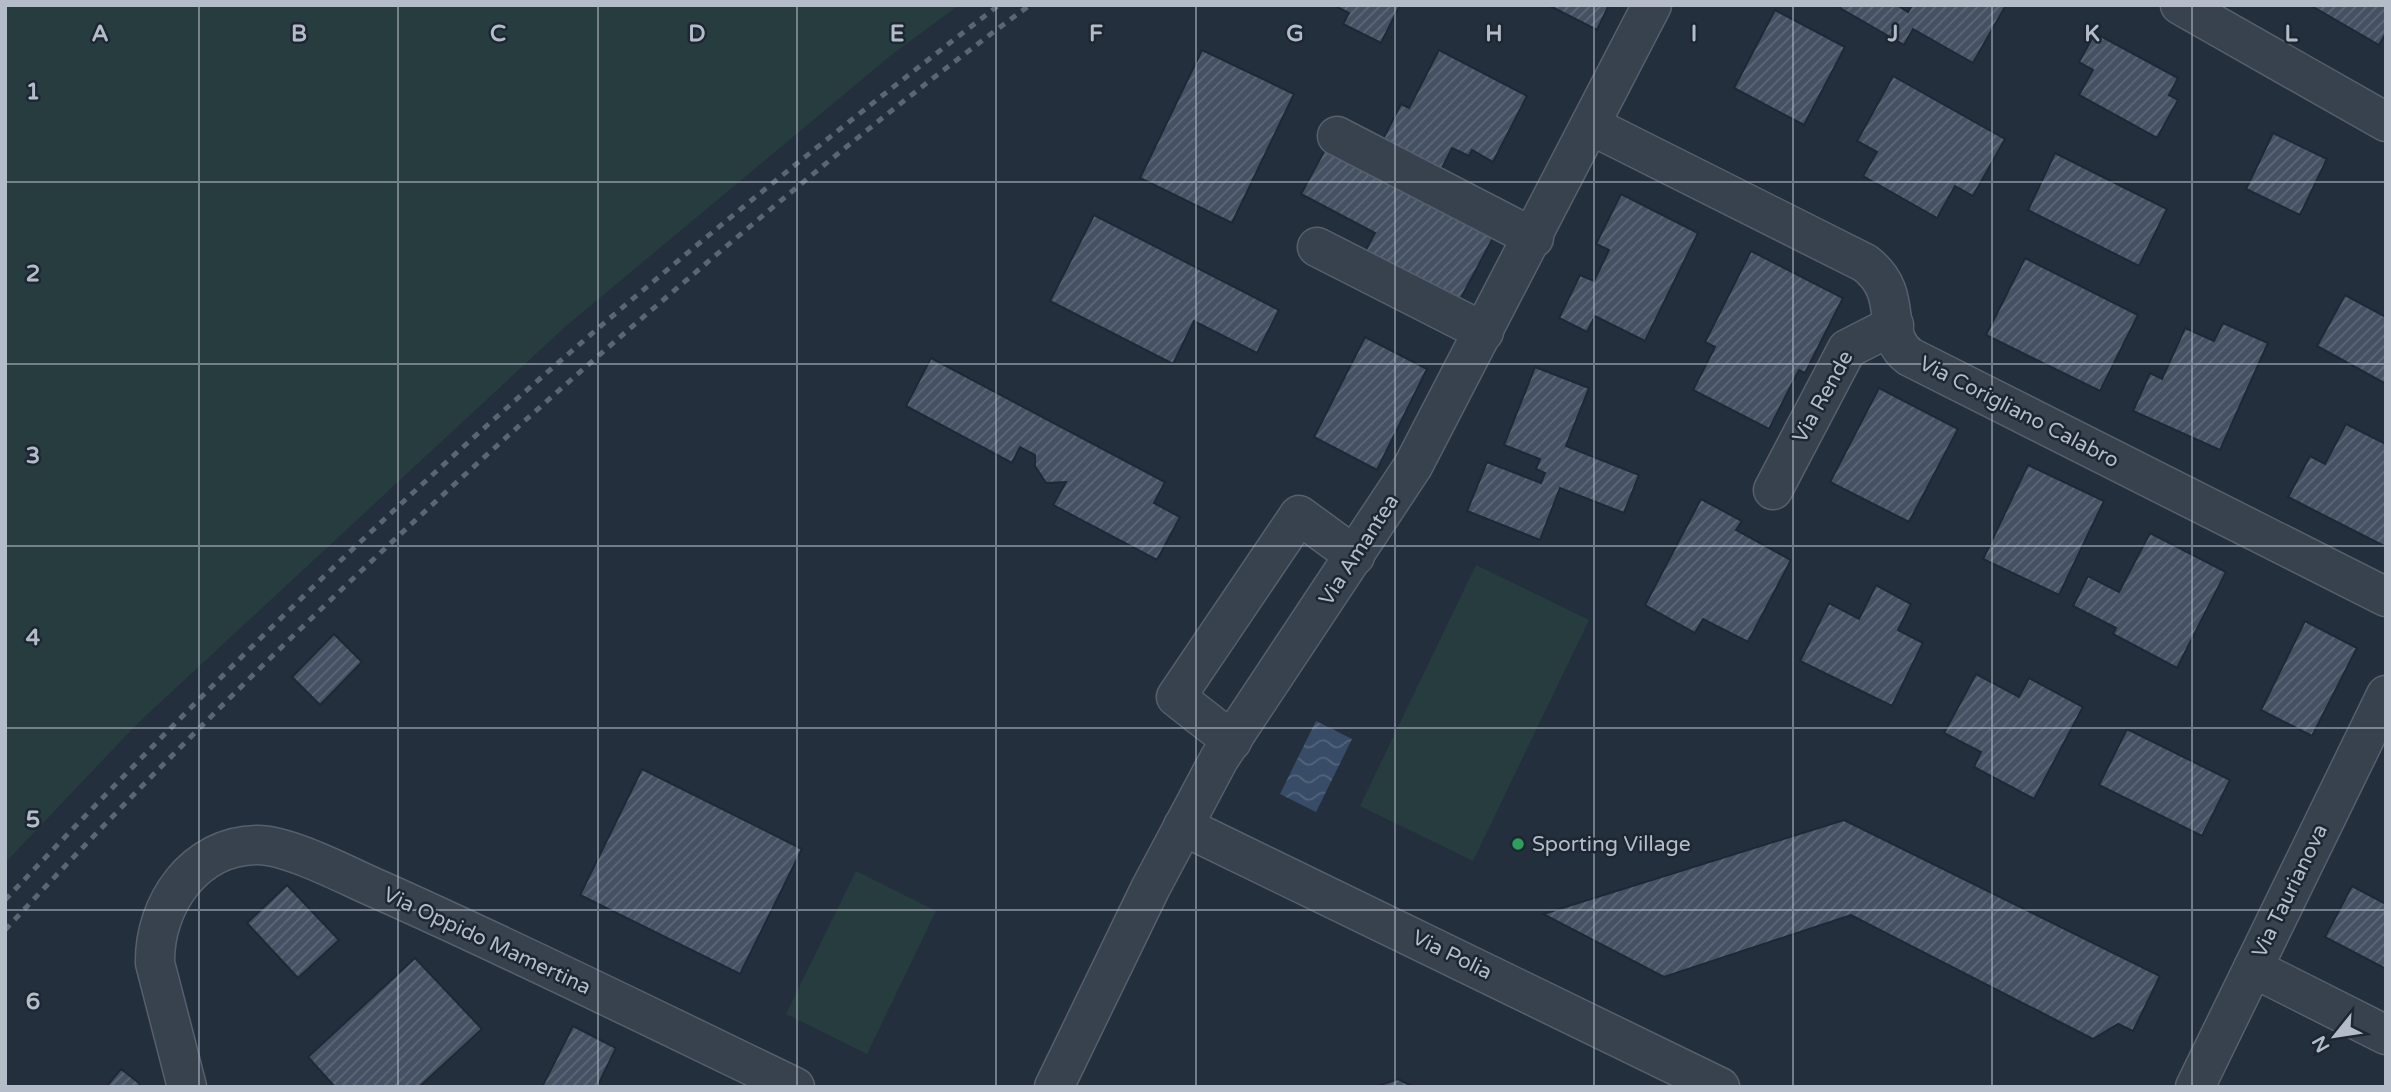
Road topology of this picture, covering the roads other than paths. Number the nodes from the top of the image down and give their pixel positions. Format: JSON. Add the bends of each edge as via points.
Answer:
{"nodes":[{"id":1,"x":1652,"y":5,"type":"edge"},
{"id":2,"x":2180,"y":5,"type":"edge"},
{"id":3,"x":2386,"y":122,"type":"edge"},
{"id":4,"x":1592,"y":126,"type":"junction"},
{"id":5,"x":1337,"y":136,"type":"dead end"},
{"id":6,"x":1534,"y":238,"type":"junction"},
{"id":7,"x":1317,"y":247,"type":"dead end"},
{"id":8,"x":1894,"y":325,"type":"junction"},
{"id":9,"x":1484,"y":332,"type":"junction"},
{"id":10,"x":1773,"y":490,"type":"dead end"},
{"id":11,"x":1355,"y":556,"type":"junction"},
{"id":12,"x":2386,"y":597,"type":"edge"},
{"id":13,"x":2386,"y":695,"type":"edge"},
{"id":14,"x":1232,"y":741,"type":"junction"},
{"id":15,"x":1183,"y":826,"type":"junction"},
{"id":16,"x":2252,"y":968,"type":"junction"},
{"id":17,"x":2386,"y":1035,"type":"edge"},
{"id":18,"x":187,"y":1087,"type":"edge"},
{"id":19,"x":795,"y":1087,"type":"edge"},
{"id":20,"x":1054,"y":1087,"type":"edge"},
{"id":21,"x":1720,"y":1087,"type":"edge"},
{"id":22,"x":2195,"y":1087,"type":"edge"}],
"edges":[{"from":1,"to":4,"type":"street","name":"Via Amantea"},
{"from":2,"to":3,"type":"street"},
{"from":4,"to":6,"type":"street","name":"Via Amantea"},
{"from":4,"to":8,"type":"street","name":"Via Corigliano Calabro","via":[[1865,263],[1886,285]]},
{"from":5,"to":6,"type":"street"},
{"from":6,"to":9,"type":"street","name":"Via Amantea"},
{"from":7,"to":9,"type":"street"},
{"from":8,"to":10,"type":"street","name":"Via Rende","via":[[1847,349]]},
{"from":8,"to":12,"type":"street","name":"Via Corigliano Calabro","via":[[1897,344],[1910,357]]},
{"from":9,"to":11,"type":"street","name":"Via Amantea","via":[[1413,466]]},
{"from":11,"to":14,"type":"street","name":"Via Amantea"},
{"from":11,"to":14,"type":"street","via":[[1299,515],[1176,697]]},
{"from":13,"to":16,"type":"street","name":"Via Taurianova"},
{"from":14,"to":15,"type":"street","name":"Via Amantea"},
{"from":15,"to":20,"type":"street","name":"Via Amantea"},
{"from":15,"to":21,"type":"street","name":"Via Polia"},
{"from":16,"to":17,"type":"street"},
{"from":16,"to":22,"type":"street","name":"Via Taurianova"},
{"from":18,"to":19,"type":"street","name":"Via Oppido Mamertina","via":[[155,964],[162,914],[180,884],[201,863],[227,849],[257,845],[281,849],[507,949]]}]}
